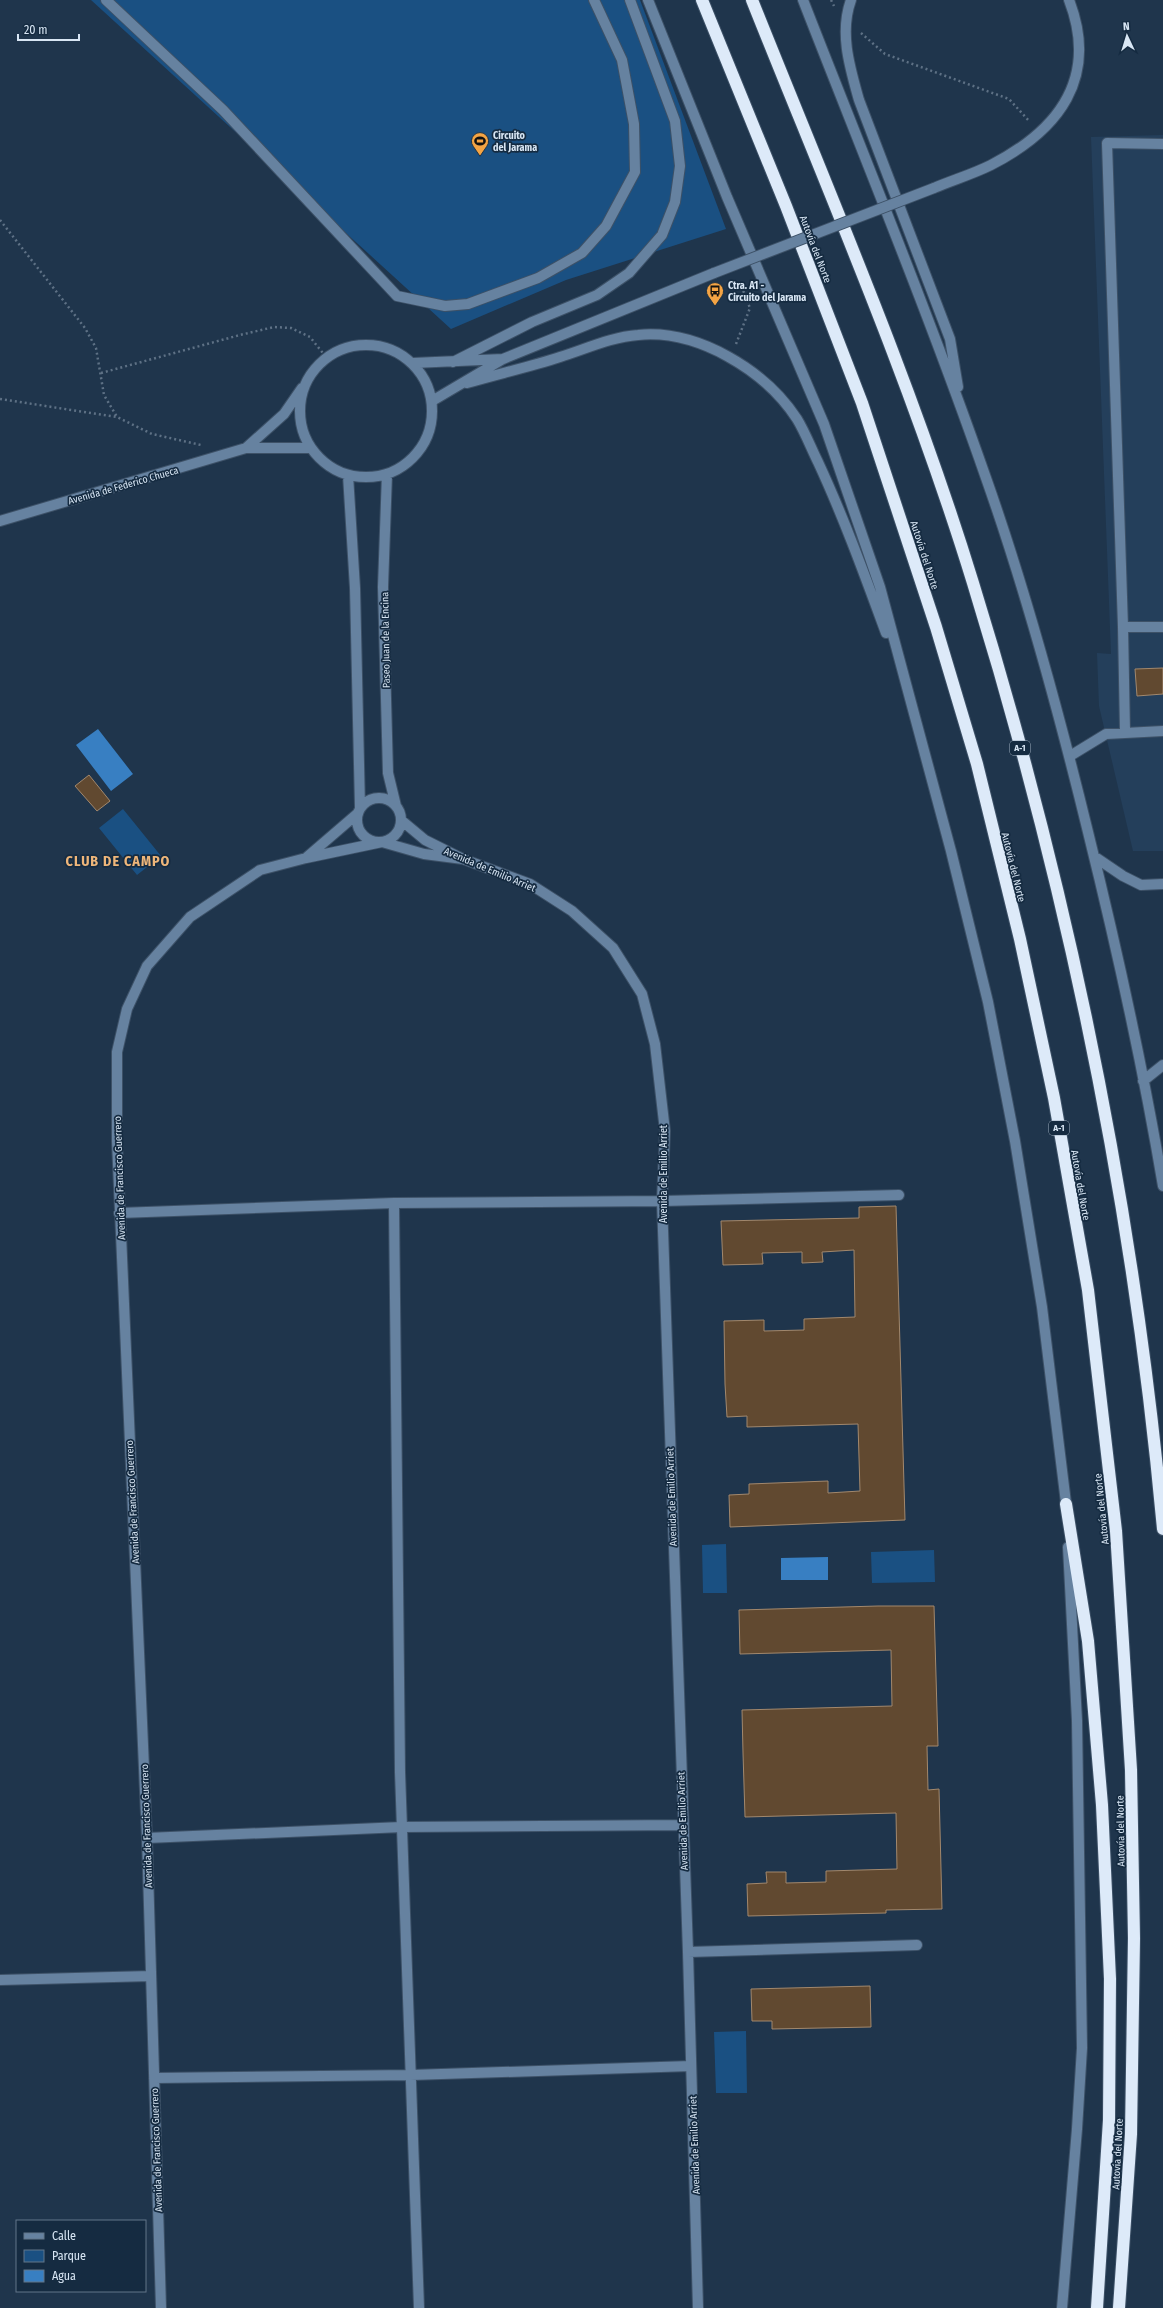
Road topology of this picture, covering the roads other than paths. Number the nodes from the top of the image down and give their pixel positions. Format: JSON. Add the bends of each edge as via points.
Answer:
{"nodes":[{"id":1,"x":106,"y":0,"type":"edge"},
{"id":2,"x":594,"y":0,"type":"edge"},
{"id":3,"x":630,"y":0,"type":"edge"},
{"id":4,"x":648,"y":0,"type":"edge"},
{"id":5,"x":702,"y":0,"type":"edge"},
{"id":6,"x":752,"y":0,"type":"edge"},
{"id":7,"x":803,"y":0,"type":"edge"},
{"id":8,"x":851,"y":0,"type":"edge"},
{"id":9,"x":1070,"y":0,"type":"edge"},
{"id":10,"x":1163,"y":144,"type":"edge"},
{"id":11,"x":503,"y":359,"type":"junction"},
{"id":12,"x":453,"y":362,"type":"junction"},
{"id":13,"x":413,"y":363,"type":"junction"},
{"id":14,"x":467,"y":382,"type":"junction"},
{"id":15,"x":305,"y":383,"type":"junction"},
{"id":16,"x":432,"y":401,"type":"junction"},
{"id":17,"x":962,"y":409,"type":"junction"},
{"id":18,"x":246,"y":448,"type":"junction"},
{"id":19,"x":311,"y":448,"type":"junction"},
{"id":20,"x":387,"y":474,"type":"junction"},
{"id":21,"x":348,"y":475,"type":"junction"},
{"id":22,"x":0,"y":521,"type":"edge"},
{"id":23,"x":1124,"y":627,"type":"junction"},
{"id":24,"x":1163,"y":627,"type":"edge"},
{"id":25,"x":911,"y":702,"type":"junction"},
{"id":26,"x":1163,"y":731,"type":"edge"},
{"id":27,"x":1125,"y":732,"type":"junction"},
{"id":28,"x":1070,"y":756,"type":"junction"},
{"id":29,"x":396,"y":806,"type":"junction"},
{"id":30,"x":359,"y":811,"type":"junction"},
{"id":31,"x":401,"y":820,"type":"junction"},
{"id":32,"x":382,"y":842,"type":"junction"},
{"id":33,"x":1095,"y":857,"type":"junction"},
{"id":34,"x":306,"y":858,"type":"junction"},
{"id":35,"x":463,"y":859,"type":"junction"},
{"id":36,"x":1163,"y":884,"type":"edge"},
{"id":37,"x":1163,"y":1065,"type":"edge"},
{"id":38,"x":1143,"y":1081,"type":"junction"},
{"id":39,"x":1163,"y":1186,"type":"edge"},
{"id":40,"x":899,"y":1195,"type":"dead end"},
{"id":41,"x":662,"y":1201,"type":"junction"},
{"id":42,"x":394,"y":1203,"type":"junction"},
{"id":43,"x":119,"y":1213,"type":"junction"},
{"id":44,"x":1066,"y":1504,"type":"junction"},
{"id":45,"x":1163,"y":1529,"type":"edge"},
{"id":46,"x":682,"y":1825,"type":"junction"},
{"id":47,"x":402,"y":1827,"type":"junction"},
{"id":48,"x":147,"y":1838,"type":"junction"},
{"id":49,"x":917,"y":1945,"type":"dead end"},
{"id":50,"x":688,"y":1952,"type":"junction"},
{"id":51,"x":151,"y":1976,"type":"junction"},
{"id":52,"x":0,"y":1980,"type":"edge"},
{"id":53,"x":691,"y":2066,"type":"junction"},
{"id":54,"x":411,"y":2075,"type":"junction"},
{"id":55,"x":154,"y":2078,"type":"junction"},
{"id":56,"x":162,"y":2308,"type":"edge"},
{"id":57,"x":419,"y":2308,"type":"edge"},
{"id":58,"x":698,"y":2308,"type":"edge"},
{"id":59,"x":1062,"y":2308,"type":"edge"},
{"id":60,"x":1097,"y":2308,"type":"edge"},
{"id":61,"x":1119,"y":2308,"type":"edge"}],
"edges":[{"from":1,"to":2,"type":"street","via":[[223,110],[397,296],[446,306],[468,304],[538,278],[582,253],[606,226],[635,172],[634,124],[622,60]]},
{"from":3,"to":12,"type":"street","via":[[676,121],[680,166],[675,202],[662,235],[629,273],[597,294],[532,322]]},
{"from":4,"to":25,"type":"street","via":[[727,197],[824,424],[880,587]]},
{"from":5,"to":61,"type":"highway","name":"Autovía del Norte","number":"A-1","via":[[786,206],[862,403],[936,627],[977,764],[1020,939],[1055,1106],[1088,1290],[1116,1531],[1131,1770],[1134,1938],[1131,2126]]},
{"from":6,"to":45,"type":"highway","number":"A-1","via":[[889,341],[973,581],[1008,701],[1075,968],[1106,1118],[1133,1276],[1155,1437]]},
{"from":7,"to":17,"type":"street"},
{"from":8,"to":17,"type":"street","via":[[847,21],[848,62],[859,100],[950,339]]},
{"from":9,"to":11,"type":"street","bridge":true,"via":[[1077,20],[1080,44],[1077,74],[1067,99],[1053,121],[1028,144],[990,166]]},
{"from":10,"to":23,"type":"street","via":[[1107,143]]},
{"from":11,"to":12,"type":"street"},
{"from":11,"to":14,"type":"street"},
{"from":12,"to":13,"type":"street"},
{"from":13,"to":15,"type":"street","via":[[398,352],[380,346],[343,348],[326,357]]},
{"from":13,"to":16,"type":"street","via":[[426,381]]},
{"from":14,"to":16,"type":"street"},
{"from":14,"to":25,"type":"street","via":[[639,334],[674,336],[704,345],[730,357],[768,386],[796,419],[825,478],[860,560]]},
{"from":15,"to":18,"type":"street","name":"Avenida de Federico Chueca","via":[[284,414]]},
{"from":15,"to":19,"type":"street","via":[[299,405],[302,428]]},
{"from":16,"to":20,"type":"street","via":[[431,424],[423,446],[408,463]]},
{"from":17,"to":28,"type":"street","via":[[1013,559]]},
{"from":18,"to":19,"type":"street","name":"Avenida de Federico Chueca"},
{"from":18,"to":22,"type":"street","name":"Avenida de Federico Chueca"},
{"from":19,"to":21,"type":"street","via":[[321,460]]},
{"from":20,"to":21,"type":"street","via":[[368,477]]},
{"from":20,"to":29,"type":"street","name":"Paseo Juan de la Encina","via":[[383,587],[388,773]]},
{"from":21,"to":30,"type":"street","via":[[355,588]]},
{"from":23,"to":24,"type":"street"},
{"from":23,"to":27,"type":"street"},
{"from":25,"to":44,"type":"street","via":[[988,1002],[1015,1140],[1042,1307]]},
{"from":26,"to":27,"type":"street"},
{"from":27,"to":28,"type":"street","via":[[1106,734]]},
{"from":28,"to":33,"type":"street"},
{"from":29,"to":30,"type":"street","via":[[387,799],[379,798],[372,799]]},
{"from":29,"to":31,"type":"street"},
{"from":30,"to":32,"type":"street","via":[[357,822],[362,835],[375,842]]},
{"from":30,"to":34,"type":"street","name":"Avenida de Francisco Guerrero"},
{"from":31,"to":32,"type":"street","via":[[395,835]]},
{"from":31,"to":35,"type":"street","name":"Avenida de Emilio Arriet","via":[[426,840]]},
{"from":32,"to":34,"type":"street"},
{"from":32,"to":35,"type":"street","via":[[424,854]]},
{"from":33,"to":36,"type":"street","via":[[1141,885]]},
{"from":33,"to":38,"type":"street"},
{"from":34,"to":43,"type":"street","name":"Avenida de Francisco Guerrero","via":[[260,870],[190,917],[147,966],[127,1009],[117,1052]]},
{"from":35,"to":41,"type":"street","name":"Avenida de Emilio Arriet","via":[[530,884],[572,910],[613,948],[642,994],[655,1044],[665,1131]]},
{"from":37,"to":38,"type":"street"},
{"from":38,"to":39,"type":"street"},
{"from":40,"to":41,"type":"street"},
{"from":41,"to":42,"type":"street"},
{"from":41,"to":46,"type":"street","name":"Avenida de Emilio Arriet"},
{"from":42,"to":43,"type":"street"},
{"from":42,"to":47,"type":"street"},
{"from":43,"to":48,"type":"street","name":"Avenida de Francisco Guerrero"},
{"from":44,"to":59,"type":"street","via":[[1077,1721],[1082,2048]]},
{"from":44,"to":60,"type":"highway","via":[[1088,1641],[1102,1805],[1110,1978],[1109,2120]]},
{"from":46,"to":47,"type":"street"},
{"from":46,"to":50,"type":"street","name":"Avenida de Emilio Arriet"},
{"from":47,"to":48,"type":"street"},
{"from":47,"to":54,"type":"street"},
{"from":48,"to":51,"type":"street","name":"Avenida de Francisco Guerrero"},
{"from":49,"to":50,"type":"street"},
{"from":50,"to":53,"type":"street","name":"Avenida de Emilio Arriet"},
{"from":51,"to":52,"type":"street"},
{"from":51,"to":55,"type":"street","name":"Avenida de Francisco Guerrero"},
{"from":53,"to":54,"type":"street"},
{"from":53,"to":58,"type":"street","name":"Avenida de Emilio Arriet"},
{"from":54,"to":55,"type":"street"},
{"from":54,"to":57,"type":"street"},
{"from":55,"to":56,"type":"street","name":"Avenida de Francisco Guerrero"}]}
